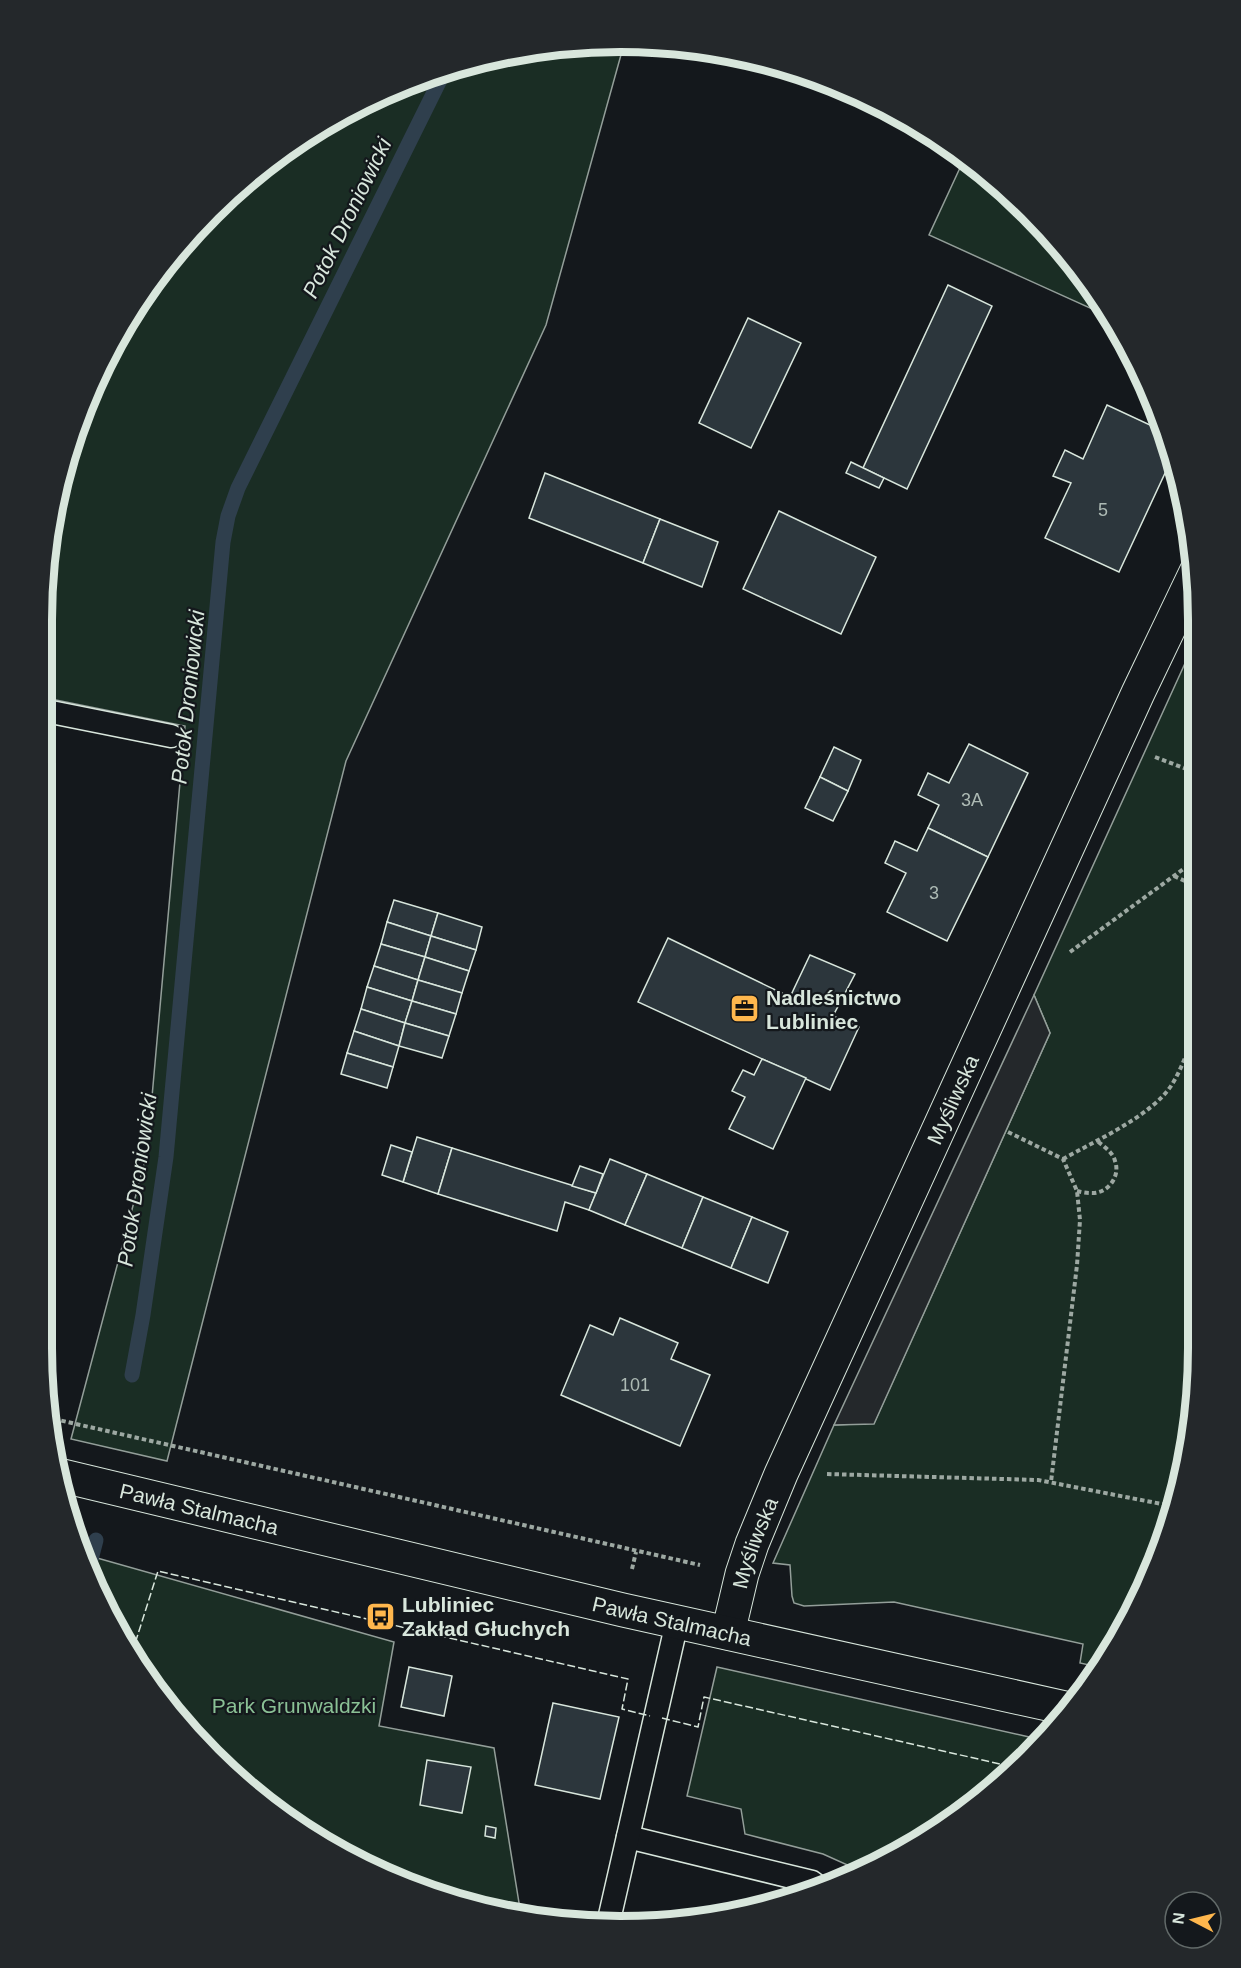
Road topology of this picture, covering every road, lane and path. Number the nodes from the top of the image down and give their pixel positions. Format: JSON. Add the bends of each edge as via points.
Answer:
{"nodes":[{"id":1,"x":1187,"y":591,"type":"edge"},
{"id":2,"x":52,"y":712,"type":"edge"},
{"id":3,"x":171,"y":735,"type":"dead end"},
{"id":4,"x":1146,"y":753,"type":"dead end"},
{"id":5,"x":1188,"y":769,"type":"edge"},
{"id":6,"x":1188,"y":866,"type":"edge"},
{"id":7,"x":1174,"y":876,"type":"junction"},
{"id":8,"x":1188,"y":882,"type":"edge"},
{"id":9,"x":1067,"y":954,"type":"dead end"},
{"id":10,"x":1188,"y":1051,"type":"edge"},
{"id":11,"x":1008,"y":1132,"type":"dead end"},
{"id":12,"x":1096,"y":1140,"type":"junction"},
{"id":13,"x":1063,"y":1159,"type":"junction"},
{"id":14,"x":1077,"y":1191,"type":"junction"},
{"id":15,"x":57,"y":1420,"type":"edge"},
{"id":16,"x":782,"y":1474,"type":"junction"},
{"id":17,"x":68,"y":1477,"type":"edge"},
{"id":18,"x":1051,"y":1482,"type":"junction"},
{"id":19,"x":1166,"y":1505,"type":"edge"},
{"id":20,"x":708,"y":1567,"type":"dead end"},
{"id":21,"x":677,"y":1622,"type":"junction"},
{"id":22,"x":728,"y":1633,"type":"junction"},
{"id":23,"x":1061,"y":1706,"type":"edge"},
{"id":24,"x":627,"y":1837,"type":"junction"},
{"id":25,"x":811,"y":1882,"type":"edge"},
{"id":26,"x":610,"y":1915,"type":"edge"}],
"edges":[{"from":1,"to":16,"type":"street","name":"Myśliwska"},
{"from":2,"to":3,"type":"lane"},
{"from":4,"to":5,"type":"path"},
{"from":6,"to":7,"type":"path"},
{"from":7,"to":8,"type":"path"},
{"from":7,"to":9,"type":"path"},
{"from":10,"to":12,"type":"path","via":[[1179,1074],[1154,1105]]},
{"from":11,"to":13,"type":"path"},
{"from":12,"to":13,"type":"path"},
{"from":12,"to":14,"type":"path","via":[[1116,1161],[1115,1177],[1106,1190],[1090,1194]]},
{"from":13,"to":14,"type":"path"},
{"from":14,"to":18,"type":"path","via":[[1077,1265]]},
{"from":15,"to":20,"type":"path"},
{"from":16,"to":18,"type":"path"},
{"from":16,"to":22,"type":"street","name":"Myśliwska","via":[[752,1544]]},
{"from":17,"to":21,"type":"street","name":"Pawła Stalmacha"},
{"from":18,"to":19,"type":"path"},
{"from":21,"to":22,"type":"street","name":"Pawła Stalmacha"},
{"from":21,"to":24,"type":"lane"},
{"from":22,"to":23,"type":"street","name":"Pawła Stalmacha"},
{"from":24,"to":25,"type":"lane"},
{"from":24,"to":26,"type":"lane"}]}
